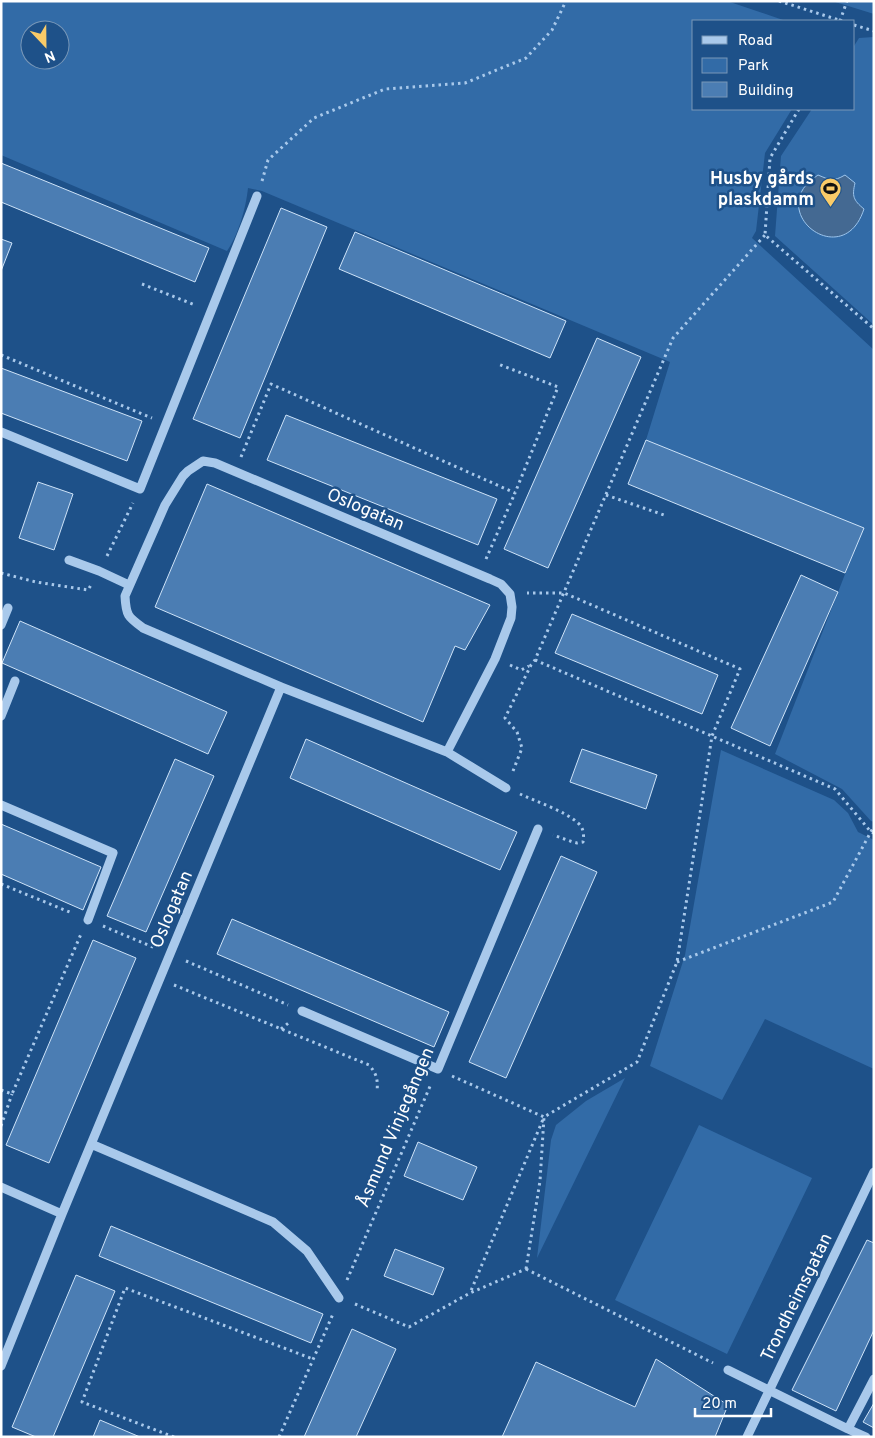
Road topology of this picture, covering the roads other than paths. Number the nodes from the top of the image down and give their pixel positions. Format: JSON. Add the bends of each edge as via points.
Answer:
{"nodes":[{"id":1,"x":258,"y":196,"type":"road end"},
{"id":2,"x":1,"y":432,"type":"edge"},
{"id":3,"x":70,"y":560,"type":"dead end"},
{"id":4,"x":129,"y":585,"type":"junction"},
{"id":5,"x":8,"y":608,"type":"dead end"},
{"id":6,"x":1,"y":625,"type":"edge"},
{"id":7,"x":15,"y":682,"type":"dead end"},
{"id":8,"x":281,"y":687,"type":"junction"},
{"id":9,"x":1,"y":716,"type":"edge"},
{"id":10,"x":447,"y":752,"type":"junction"},
{"id":11,"x":506,"y":788,"type":"road end"},
{"id":12,"x":1,"y":805,"type":"edge"},
{"id":13,"x":538,"y":829,"type":"dead end"},
{"id":14,"x":88,"y":920,"type":"road end"},
{"id":15,"x":302,"y":1011,"type":"road end"},
{"id":16,"x":92,"y":1144,"type":"junction"},
{"id":17,"x":874,"y":1172,"type":"edge"},
{"id":18,"x":1,"y":1187,"type":"edge"},
{"id":19,"x":62,"y":1214,"type":"junction"},
{"id":20,"x":340,"y":1298,"type":"road end"},
{"id":21,"x":1,"y":1366,"type":"edge"},
{"id":22,"x":728,"y":1370,"type":"road end"},
{"id":23,"x":874,"y":1379,"type":"edge"},
{"id":24,"x":848,"y":1429,"type":"junction"},
{"id":25,"x":747,"y":1437,"type":"edge"},
{"id":26,"x":866,"y":1437,"type":"edge"}],
"edges":[{"from":1,"to":2,"type":"street","via":[[140,490]]},
{"from":3,"to":4,"type":"street"},
{"from":4,"to":8,"type":"street","name":"Oslogatan","via":[[124,596],[129,618],[144,628]]},
{"from":4,"to":10,"type":"street","name":"Oslogatan","via":[[165,505],[188,470],[203,462],[215,463],[501,584],[510,594],[511,618],[495,660]]},
{"from":5,"to":6,"type":"street"},
{"from":7,"to":9,"type":"street"},
{"from":8,"to":10,"type":"street","name":"Oslogatan"},
{"from":8,"to":16,"type":"street","name":"Oslogatan"},
{"from":10,"to":11,"type":"street","name":"Oslogatan"},
{"from":12,"to":14,"type":"street","via":[[112,853]]},
{"from":13,"to":15,"type":"street","name":"Åsmund Vinjegången","via":[[438,1069]]},
{"from":16,"to":19,"type":"street","name":"Oslogatan"},
{"from":16,"to":20,"type":"street","via":[[273,1222],[307,1251]]},
{"from":17,"to":25,"type":"street","name":"Trondheimsgatan"},
{"from":18,"to":19,"type":"street"},
{"from":19,"to":21,"type":"street","name":"Oslogatan"},
{"from":22,"to":24,"type":"street"},
{"from":23,"to":24,"type":"street"},
{"from":24,"to":26,"type":"street"}]}
